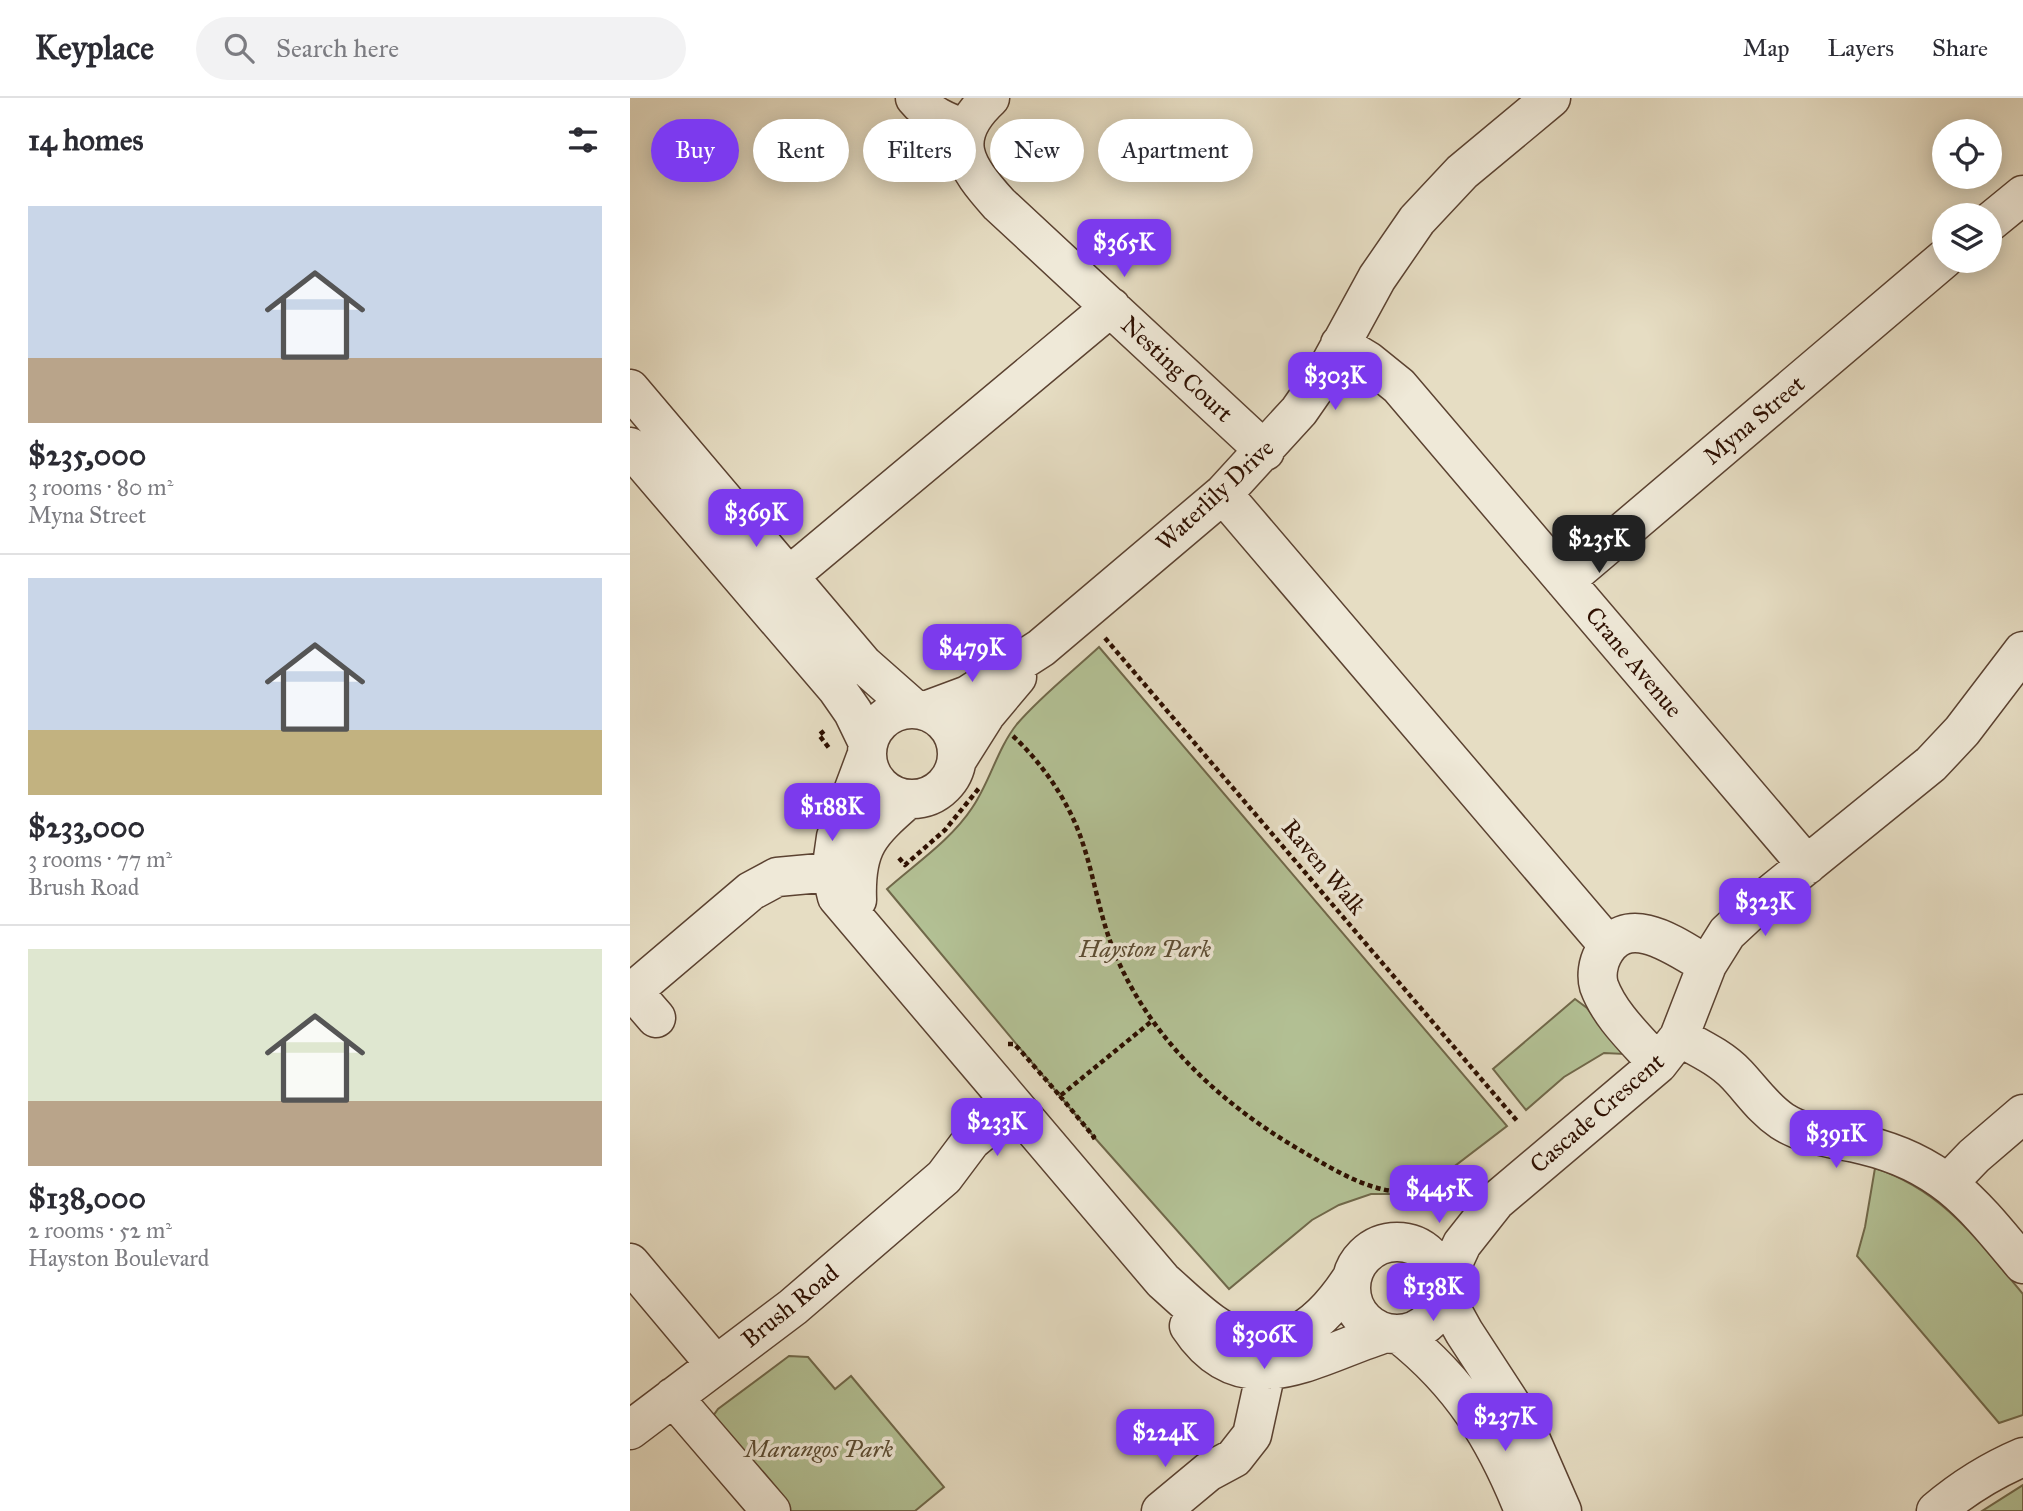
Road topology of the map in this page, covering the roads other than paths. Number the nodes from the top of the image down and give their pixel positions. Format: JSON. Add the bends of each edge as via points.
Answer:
{"nodes":[{"id":1,"x":915,"y":98,"type":"edge"},
{"id":2,"x":990,"y":98,"type":"edge"},
{"id":3,"x":1552,"y":98,"type":"edge"},
{"id":4,"x":940,"y":119,"type":"edge"},
{"id":5,"x":972,"y":119,"type":"edge"},
{"id":6,"x":976,"y":179,"type":"edge"},
{"id":7,"x":2023,"y":195,"type":"edge"},
{"id":8,"x":2002,"y":212,"type":"edge"},
{"id":9,"x":1932,"y":269,"type":"edge"},
{"id":10,"x":1111,"y":307,"type":"junction"},
{"id":11,"x":1340,"y":344,"type":"junction"},
{"id":12,"x":630,"y":389,"type":"edge"},
{"id":13,"x":681,"y":449,"type":"junction"},
{"id":14,"x":1265,"y":451,"type":"junction"},
{"id":15,"x":637,"y":471,"type":"edge"},
{"id":16,"x":1223,"y":494,"type":"junction"},
{"id":17,"x":789,"y":576,"type":"junction"},
{"id":18,"x":1565,"y":581,"type":"junction"},
{"id":19,"x":1041,"y":648,"type":"junction"},
{"id":20,"x":2023,"y":651,"type":"edge"},
{"id":21,"x":920,"y":710,"type":"junction"},
{"id":22,"x":857,"y":751,"type":"junction"},
{"id":23,"x":971,"y":768,"type":"junction"},
{"id":24,"x":908,"y":799,"type":"junction"},
{"id":25,"x":1807,"y":865,"type":"junction"},
{"id":26,"x":843,"y":874,"type":"junction"},
{"id":27,"x":1608,"y":945,"type":"junction"},
{"id":28,"x":1707,"y":965,"type":"junction"},
{"id":29,"x":640,"y":999,"type":"edge"},
{"id":30,"x":1669,"y":1050,"type":"junction"},
{"id":31,"x":1020,"y":1114,"type":"junction"},
{"id":32,"x":2023,"y":1114,"type":"edge"},
{"id":33,"x":1949,"y":1182,"type":"junction"},
{"id":34,"x":1496,"y":1200,"type":"junction"},
{"id":35,"x":1406,"y":1242,"type":"junction"},
{"id":36,"x":630,"y":1263,"type":"edge"},
{"id":37,"x":2023,"y":1264,"type":"edge"},
{"id":38,"x":1351,"y":1279,"type":"junction"},
{"id":39,"x":1443,"y":1290,"type":"junction"},
{"id":40,"x":1392,"y":1334,"type":"junction"},
{"id":41,"x":1255,"y":1360,"type":"junction"},
{"id":42,"x":715,"y":1364,"type":"junction"},
{"id":43,"x":673,"y":1397,"type":"junction"},
{"id":44,"x":630,"y":1430,"type":"edge"},
{"id":45,"x":2023,"y":1457,"type":"edge"},
{"id":46,"x":771,"y":1511,"type":"edge"},
{"id":47,"x":1161,"y":1511,"type":"edge"},
{"id":48,"x":1524,"y":1511,"type":"edge"},
{"id":49,"x":1562,"y":1511,"type":"edge"},
{"id":50,"x":1936,"y":1511,"type":"edge"}],
"edges":[{"from":1,"to":4,"type":"street"},
{"from":2,"to":5,"type":"street"},
{"from":3,"to":11,"type":"street","name":"Waterlily Drive","via":[[1462,172],[1417,220]]},
{"from":6,"to":10,"type":"street","name":"Nesting Court"},
{"from":7,"to":8,"type":"street"},
{"from":9,"to":18,"type":"street","name":"Myna Street"},
{"from":10,"to":14,"type":"street","name":"Nesting Court"},
{"from":10,"to":17,"type":"street"},
{"from":11,"to":14,"type":"street","name":"Waterlily Drive","via":[[1305,402]]},
{"from":11,"to":18,"type":"street","name":"Crane Avenue","via":[[1399,386]]},
{"from":12,"to":13,"type":"street"},
{"from":13,"to":15,"type":"street"},
{"from":13,"to":17,"type":"street"},
{"from":14,"to":16,"type":"street","name":"Waterlily Drive"},
{"from":15,"to":22,"type":"street","via":[[851,708]]},
{"from":16,"to":19,"type":"street","name":"Waterlily Drive"},
{"from":16,"to":27,"type":"street"},
{"from":17,"to":21,"type":"street","via":[[863,664]]},
{"from":18,"to":25,"type":"street","name":"Crane Avenue"},
{"from":19,"to":21,"type":"street","name":"Waterlily Drive","via":[[968,695]]},
{"from":19,"to":23,"type":"street","name":"Waterlily Drive","via":[[986,714]]},
{"from":20,"to":25,"type":"street","name":"Cascade Crescent","via":[[1931,764]]},
{"from":21,"to":22,"type":"street","via":[[899,711],[885,718]]},
{"from":21,"to":23,"type":"street","via":[[946,724]]},
{"from":22,"to":24,"type":"street","via":[[875,779],[895,796]]},
{"from":22,"to":26,"type":"street","via":[[836,837]]},
{"from":23,"to":24,"type":"street","via":[[953,773],[935,793]]},
{"from":24,"to":26,"type":"street","via":[[874,831]]},
{"from":25,"to":28,"type":"street","name":"Cascade Crescent","via":[[1727,933]]},
{"from":26,"to":29,"type":"street","via":[[777,877],[751,891]]},
{"from":26,"to":31,"type":"street","via":[[861,925]]},
{"from":27,"to":28,"type":"street","via":[[1623,935],[1645,933]]},
{"from":27,"to":30,"type":"street","via":[[1599,962],[1597,981],[1606,1002]]},
{"from":28,"to":30,"type":"street","name":"Cascade Crescent"},
{"from":30,"to":33,"type":"street","via":[[1716,1058],[1783,1122],[1815,1136],[1908,1158]]},
{"from":30,"to":34,"type":"street","name":"Cascade Crescent"},
{"from":31,"to":41,"type":"street","via":[[1163,1282],[1230,1334]]},
{"from":31,"to":42,"type":"street","name":"Brush Road","via":[[971,1141],[944,1177],[793,1307]]},
{"from":32,"to":33,"type":"street"},
{"from":33,"to":37,"type":"street"},
{"from":34,"to":35,"type":"street","name":"Cascade Crescent"},
{"from":34,"to":39,"type":"street","name":"Cascade Crescent","via":[[1462,1244]]},
{"from":35,"to":38,"type":"street","via":[[1377,1245],[1364,1254]]},
{"from":35,"to":39,"type":"street","via":[[1432,1258]]},
{"from":36,"to":42,"type":"street"},
{"from":38,"to":40,"type":"street","via":[[1350,1294],[1362,1319]]},
{"from":38,"to":41,"type":"street","via":[[1308,1329]]},
{"from":39,"to":40,"type":"street","via":[[1439,1307],[1423,1326]]},
{"from":39,"to":49,"type":"street","via":[[1464,1332],[1524,1424]]},
{"from":40,"to":41,"type":"street","via":[[1301,1364]]},
{"from":40,"to":48,"type":"street","via":[[1431,1359],[1453,1384],[1482,1425]]},
{"from":41,"to":47,"type":"street","via":[[1252,1435],[1234,1458],[1208,1472]]},
{"from":42,"to":43,"type":"street","name":"Brush Road"},
{"from":43,"to":44,"type":"street","name":"Brush Road"},
{"from":43,"to":46,"type":"street"},
{"from":45,"to":50,"type":"street","via":[[1988,1473]]}]}
